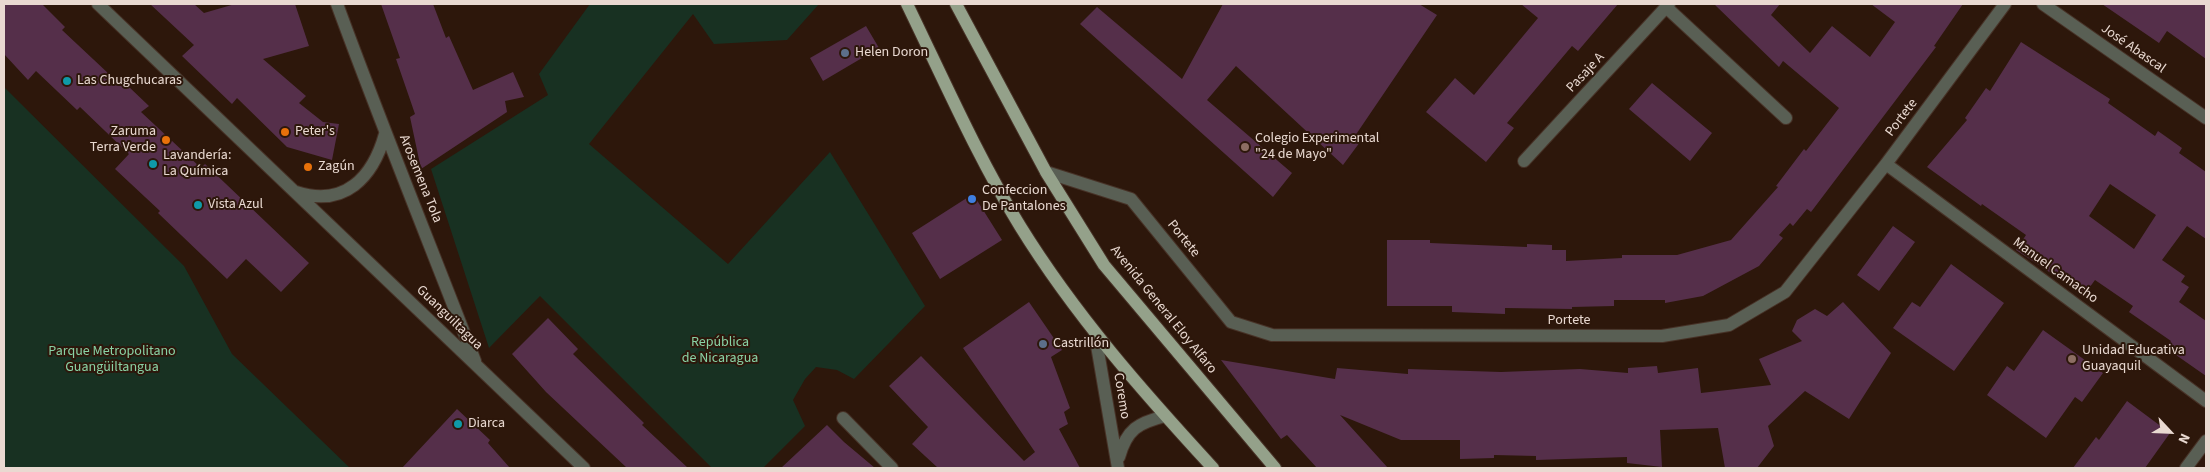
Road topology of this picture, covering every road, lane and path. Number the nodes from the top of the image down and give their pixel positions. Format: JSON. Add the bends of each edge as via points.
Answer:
{"nodes":[{"id":1,"x":98,"y":4,"type":"edge"},
{"id":2,"x":337,"y":4,"type":"edge"},
{"id":3,"x":907,"y":4,"type":"edge"},
{"id":4,"x":956,"y":4,"type":"edge"},
{"id":5,"x":2005,"y":4,"type":"edge"},
{"id":6,"x":2043,"y":4,"type":"edge"},
{"id":7,"x":1668,"y":6,"type":"edge"},
{"id":8,"x":1786,"y":118,"type":"dead end"},
{"id":9,"x":2206,"y":118,"type":"edge"},
{"id":10,"x":385,"y":134,"type":"junction"},
{"id":11,"x":1524,"y":162,"type":"dead end"},
{"id":12,"x":1886,"y":164,"type":"junction"},
{"id":13,"x":1046,"y":172,"type":"junction"},
{"id":14,"x":292,"y":190,"type":"junction"},
{"id":15,"x":1095,"y":334,"type":"junction"},
{"id":16,"x":477,"y":366,"type":"junction"},
{"id":17,"x":2206,"y":401,"type":"edge"},
{"id":18,"x":1165,"y":416,"type":"junction"},
{"id":19,"x":843,"y":418,"type":"dead end"},
{"id":20,"x":2206,"y":441,"type":"edge"},
{"id":21,"x":1118,"y":465,"type":"edge"},
{"id":22,"x":584,"y":468,"type":"edge"},
{"id":23,"x":892,"y":468,"type":"edge"},
{"id":24,"x":1214,"y":468,"type":"edge"},
{"id":25,"x":1275,"y":468,"type":"edge"},
{"id":26,"x":2186,"y":468,"type":"edge"}],
"edges":[{"from":1,"to":14,"type":"street","name":"Guanguiltagua"},
{"from":2,"to":10,"type":"street","name":"Arosemena Tola"},
{"from":3,"to":15,"type":"main road","via":[[1020,226]]},
{"from":4,"to":13,"type":"main road","name":"Avenida General Eloy Alfaro"},
{"from":5,"to":12,"type":"street","name":"Portete"},
{"from":6,"to":9,"type":"street","name":"José Abascal"},
{"from":7,"to":8,"type":"street"},
{"from":7,"to":11,"type":"street","name":"Pasaje A"},
{"from":10,"to":14,"type":"street","name":"Guanguiltagua","via":[[373,166],[350,188],[323,196]]},
{"from":10,"to":16,"type":"street","name":"Arosemena Tola","via":[[404,175]]},
{"from":12,"to":13,"type":"street","name":"Portete","via":[[1785,292],[1729,325],[1662,336],[1272,334],[1231,322],[1131,199]]},
{"from":12,"to":17,"type":"street","name":"Manuel Camacho"},
{"from":13,"to":25,"type":"main road","name":"Avenida General Eloy Alfaro","via":[[1104,265]]},
{"from":14,"to":16,"type":"street","name":"Guanguiltagua"},
{"from":15,"to":18,"type":"main road"},
{"from":15,"to":21,"type":"street","name":"Coremo"},
{"from":16,"to":22,"type":"street","name":"Guanguiltagua"},
{"from":18,"to":21,"type":"street","name":"Coremo","via":[[1142,422],[1123,442]]},
{"from":18,"to":24,"type":"main road"},
{"from":19,"to":23,"type":"street"},
{"from":20,"to":26,"type":"street"}]}
